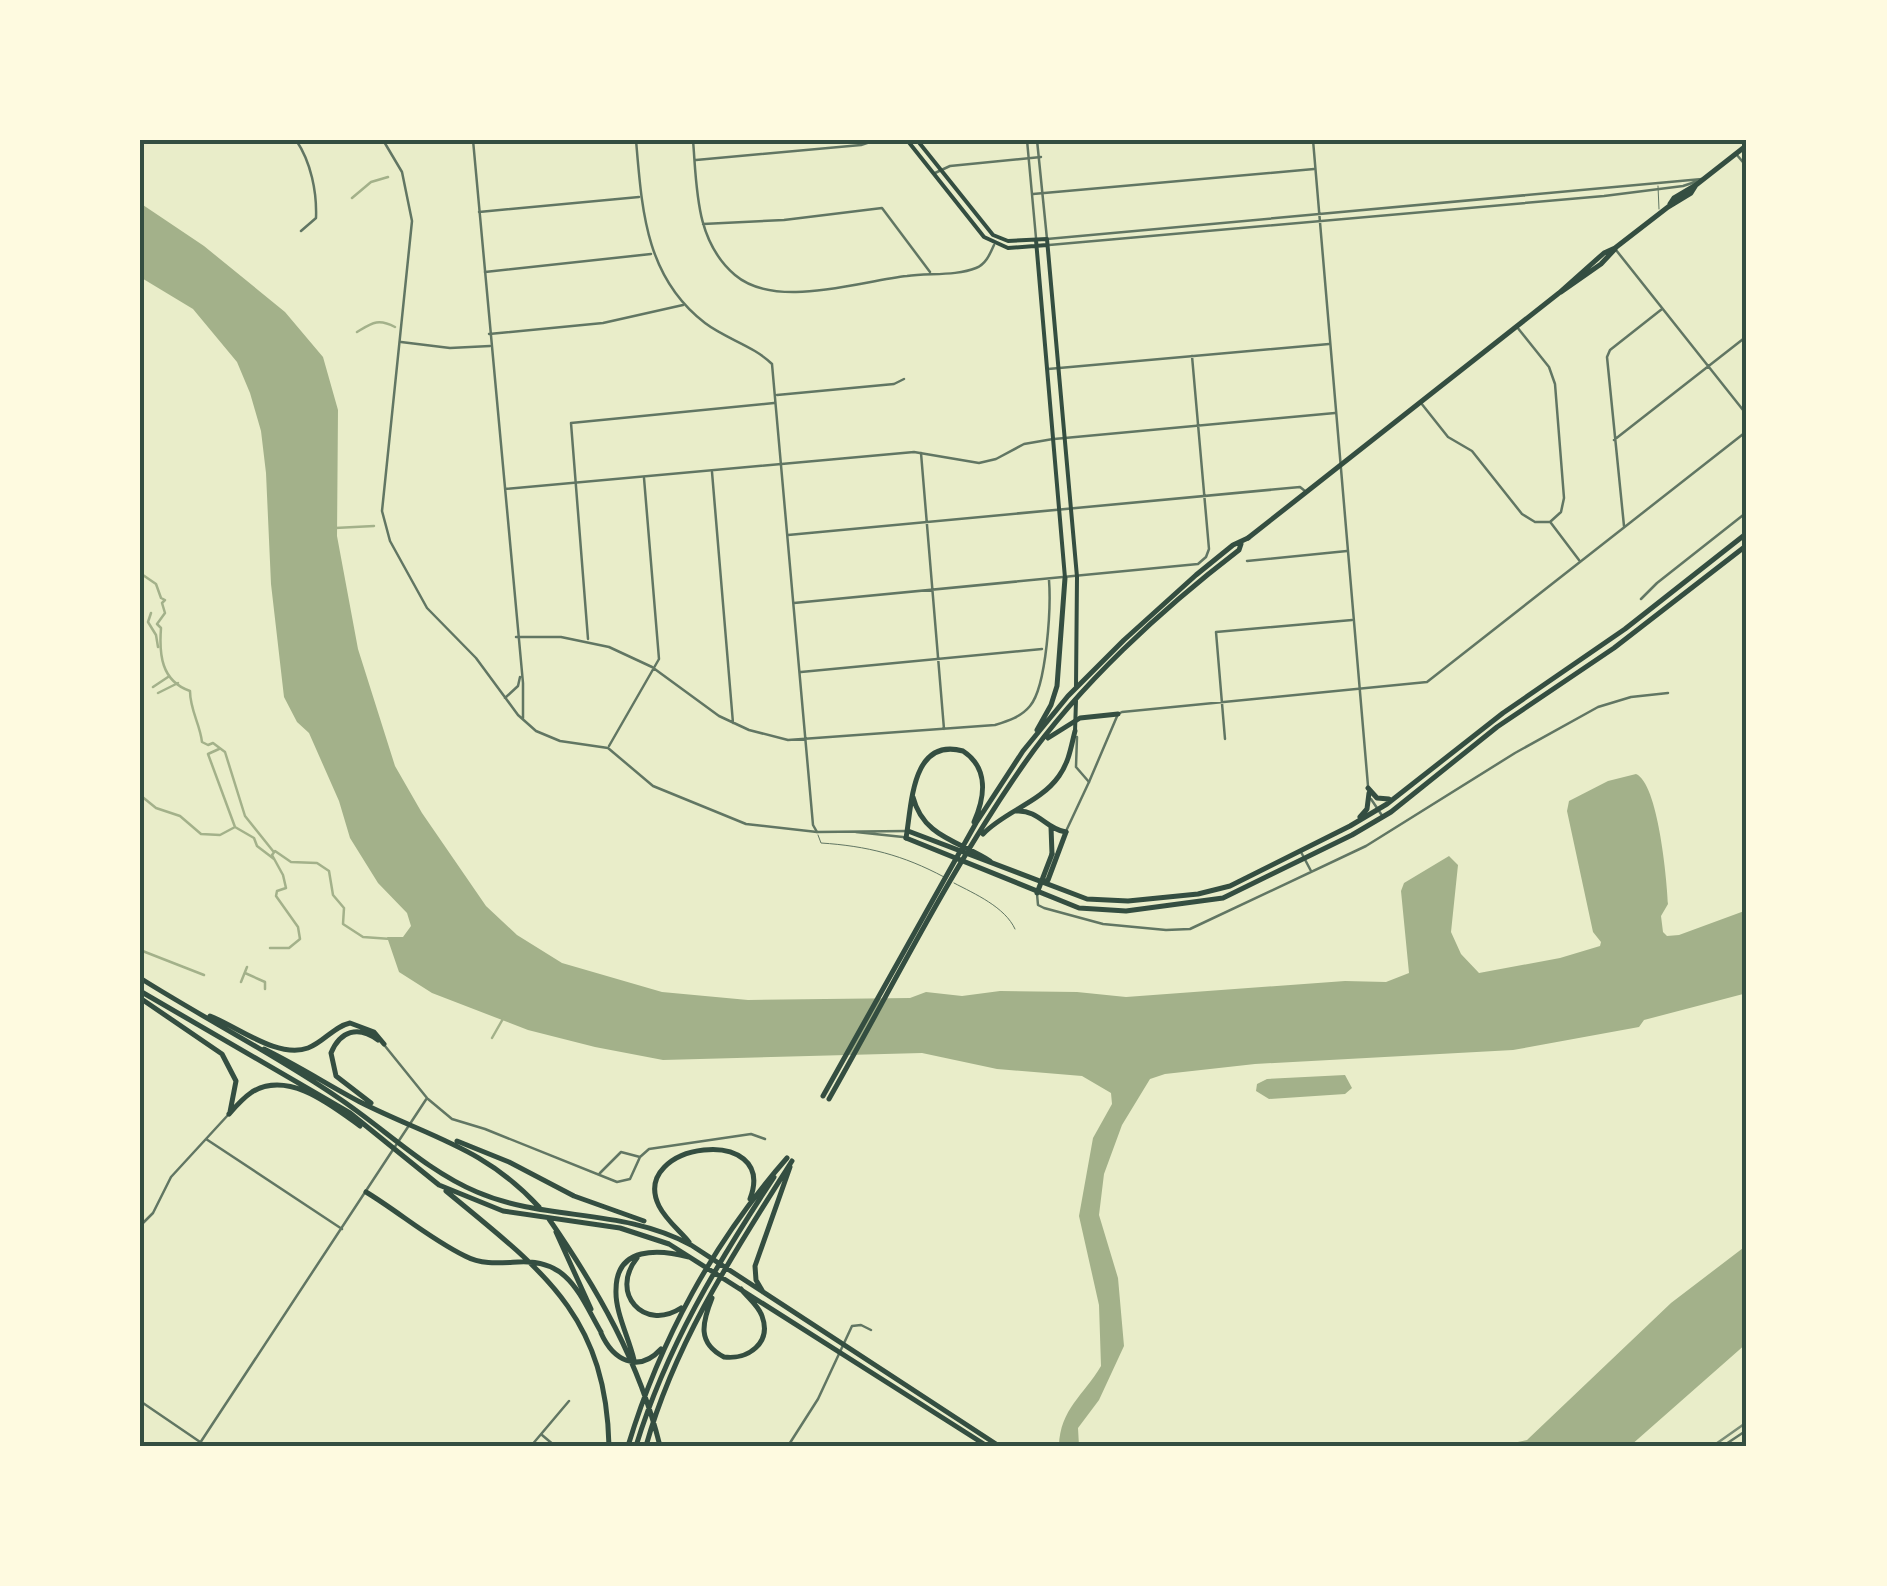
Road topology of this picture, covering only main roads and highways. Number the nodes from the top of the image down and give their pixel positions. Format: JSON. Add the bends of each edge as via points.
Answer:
{"nodes":[{"id":1,"x":907,"y":140,"type":"edge"},
{"id":2,"x":918,"y":140,"type":"edge"},
{"id":3,"x":1747,"y":145,"type":"edge"},
{"id":4,"x":1036,"y":243,"type":"junction"},
{"id":5,"x":1747,"y":533,"type":"edge"},
{"id":6,"x":1240,"y":544,"type":"junction"},
{"id":7,"x":1747,"y":545,"type":"edge"},
{"id":8,"x":1065,"y":578,"type":"joint"},
{"id":9,"x":1118,"y":714,"type":"road end"},
{"id":10,"x":1076,"y":731,"type":"joint"},
{"id":11,"x":1034,"y":738,"type":"junction"},
{"id":12,"x":1038,"y":746,"type":"junction"},
{"id":13,"x":912,"y":794,"type":"junction"},
{"id":14,"x":1397,"y":796,"type":"junction"},
{"id":15,"x":1009,"y":813,"type":"junction"},
{"id":16,"x":1050,"y":826,"type":"junction"},
{"id":17,"x":1350,"y":826,"type":"junction"},
{"id":18,"x":907,"y":834,"type":"junction"},
{"id":19,"x":976,"y":839,"type":"junction"},
{"id":20,"x":966,"y":841,"type":"junction"},
{"id":21,"x":949,"y":843,"type":"junction"},
{"id":22,"x":956,"y":867,"type":"junction"},
{"id":23,"x":1041,"y":884,"type":"junction"},
{"id":24,"x":1037,"y":893,"type":"junction"},
{"id":25,"x":140,"y":978,"type":"edge"},
{"id":26,"x":140,"y":995,"type":"edge"},
{"id":27,"x":195,"y":1011,"type":"junction"},
{"id":28,"x":230,"y":1032,"type":"junction"},
{"id":29,"x":827,"y":1096,"type":"dead end"},
{"id":30,"x":392,"y":1116,"type":"junction"},
{"id":31,"x":424,"y":1130,"type":"junction"},
{"id":32,"x":384,"y":1142,"type":"junction"},
{"id":33,"x":790,"y":1159,"type":"junction"},
{"id":34,"x":439,"y":1185,"type":"junction"},
{"id":35,"x":366,"y":1192,"type":"road end"},
{"id":36,"x":746,"y":1208,"type":"junction"},
{"id":37,"x":553,"y":1225,"type":"junction"},
{"id":38,"x":655,"y":1227,"type":"junction"},
{"id":39,"x":691,"y":1244,"type":"junction"},
{"id":40,"x":640,"y":1255,"type":"junction"},
{"id":41,"x":697,"y":1259,"type":"junction"},
{"id":42,"x":718,"y":1282,"type":"junction"},
{"id":43,"x":736,"y":1284,"type":"junction"},
{"id":44,"x":767,"y":1299,"type":"junction"},
{"id":45,"x":687,"y":1303,"type":"junction"},
{"id":46,"x":601,"y":1332,"type":"junction"},
{"id":47,"x":626,"y":1341,"type":"junction"},
{"id":48,"x":666,"y":1343,"type":"junction"},
{"id":49,"x":608,"y":1446,"type":"edge"},
{"id":50,"x":628,"y":1446,"type":"edge"},
{"id":51,"x":636,"y":1446,"type":"edge"},
{"id":52,"x":646,"y":1446,"type":"edge"},
{"id":53,"x":660,"y":1446,"type":"edge"},
{"id":54,"x":986,"y":1446,"type":"edge"},
{"id":55,"x":999,"y":1446,"type":"edge"}],
"edges":[{"from":1,"to":4,"type":"main road","via":[[994,244]]},
{"from":2,"to":4,"type":"main road","via":[[987,230],[1008,241]]},
{"from":3,"to":6,"type":"main road"},
{"from":4,"to":8,"type":"main road"},
{"from":4,"to":10,"type":"main road","via":[[1047,242],[1072,508]]},
{"from":5,"to":14,"type":"main road"},
{"from":6,"to":11,"type":"main road","via":[[1124,640]]},
{"from":6,"to":12,"type":"main road","via":[[1099,676]]},
{"from":7,"to":24,"type":"main road","via":[[1383,817],[1239,892],[1110,912]]},
{"from":8,"to":11,"type":"main road","via":[[1057,686]]},
{"from":9,"to":12,"type":"main road","via":[[1072,721]]},
{"from":10,"to":15,"type":"main road","via":[[1057,778]]},
{"from":11,"to":20,"type":"main road"},
{"from":12,"to":19,"type":"main road"},
{"from":13,"to":18,"type":"main road"},
{"from":13,"to":20,"type":"main road","via":[[918,770],[933,755],[958,749],[972,757],[983,792]]},
{"from":13,"to":21,"type":"main road","via":[[926,826]]},
{"from":14,"to":17,"type":"main road"},
{"from":14,"to":17,"type":"main road","via":[[1381,800],[1369,791],[1367,809]]},
{"from":15,"to":16,"type":"main road","via":[[1032,812]]},
{"from":15,"to":19,"type":"main road"},
{"from":16,"to":23,"type":"main road","via":[[1052,854]]},
{"from":16,"to":23,"type":"main road","via":[[1066,832]]},
{"from":17,"to":23,"type":"main road","via":[[1238,884],[1192,895],[1110,902]]},
{"from":18,"to":21,"type":"main road"},
{"from":18,"to":24,"type":"main road"},
{"from":19,"to":22,"type":"main road"},
{"from":20,"to":22,"type":"main road"},
{"from":21,"to":23,"type":"main road"},
{"from":22,"to":29,"type":"main road"},
{"from":23,"to":24,"type":"main road"},
{"from":25,"to":27,"type":"main road"},
{"from":26,"to":32,"type":"main road","via":[[318,1093]]},
{"from":26,"to":32,"type":"main road","via":[[222,1054],[236,1088],[229,1114],[255,1090],[286,1085]]},
{"from":27,"to":28,"type":"main road"},
{"from":27,"to":30,"type":"main road","via":[[291,1050],[312,1047],[350,1023],[374,1032],[384,1044],[349,1032],[336,1042],[330,1060],[344,1084]]},
{"from":28,"to":30,"type":"main road"},
{"from":28,"to":38,"type":"main road","via":[[462,1185],[509,1203]]},
{"from":30,"to":31,"type":"main road"},
{"from":31,"to":37,"type":"main road","via":[[501,1170]]},
{"from":31,"to":38,"type":"main road"},
{"from":32,"to":34,"type":"main road"},
{"from":33,"to":36,"type":"main road"},
{"from":33,"to":42,"type":"main road"},
{"from":33,"to":44,"type":"main road","via":[[754,1266]]},
{"from":33,"to":51,"type":"main road","via":[[694,1307]]},
{"from":34,"to":41,"type":"main road","via":[[521,1216],[650,1236]]},
{"from":34,"to":49,"type":"main road","via":[[527,1258],[581,1325],[606,1399]]},
{"from":35,"to":46,"type":"main road","via":[[468,1258],[558,1269]]},
{"from":36,"to":39,"type":"main road","via":[[754,1182],[743,1158],[714,1150],[672,1160],[658,1178],[657,1202]]},
{"from":36,"to":45,"type":"main road"},
{"from":37,"to":46,"type":"main road"},
{"from":37,"to":47,"type":"main road"},
{"from":38,"to":39,"type":"main road"},
{"from":39,"to":44,"type":"main road"},
{"from":40,"to":41,"type":"main road","via":[[662,1250]]},
{"from":40,"to":45,"type":"main road","via":[[626,1285],[638,1308],[664,1316]]},
{"from":40,"to":47,"type":"main road","via":[[624,1266],[616,1289]]},
{"from":41,"to":43,"type":"main road"},
{"from":42,"to":43,"type":"main road","via":[[703,1330],[709,1346],[738,1358],[760,1344],[764,1332],[761,1314]]},
{"from":42,"to":52,"type":"main road","via":[[672,1372]]},
{"from":43,"to":44,"type":"main road"},
{"from":44,"to":54,"type":"main road"},
{"from":44,"to":55,"type":"main road"},
{"from":45,"to":48,"type":"main road"},
{"from":46,"to":48,"type":"main road","via":[[610,1351],[627,1362],[652,1358]]},
{"from":47,"to":53,"type":"main road"},
{"from":48,"to":50,"type":"main road"}]}
